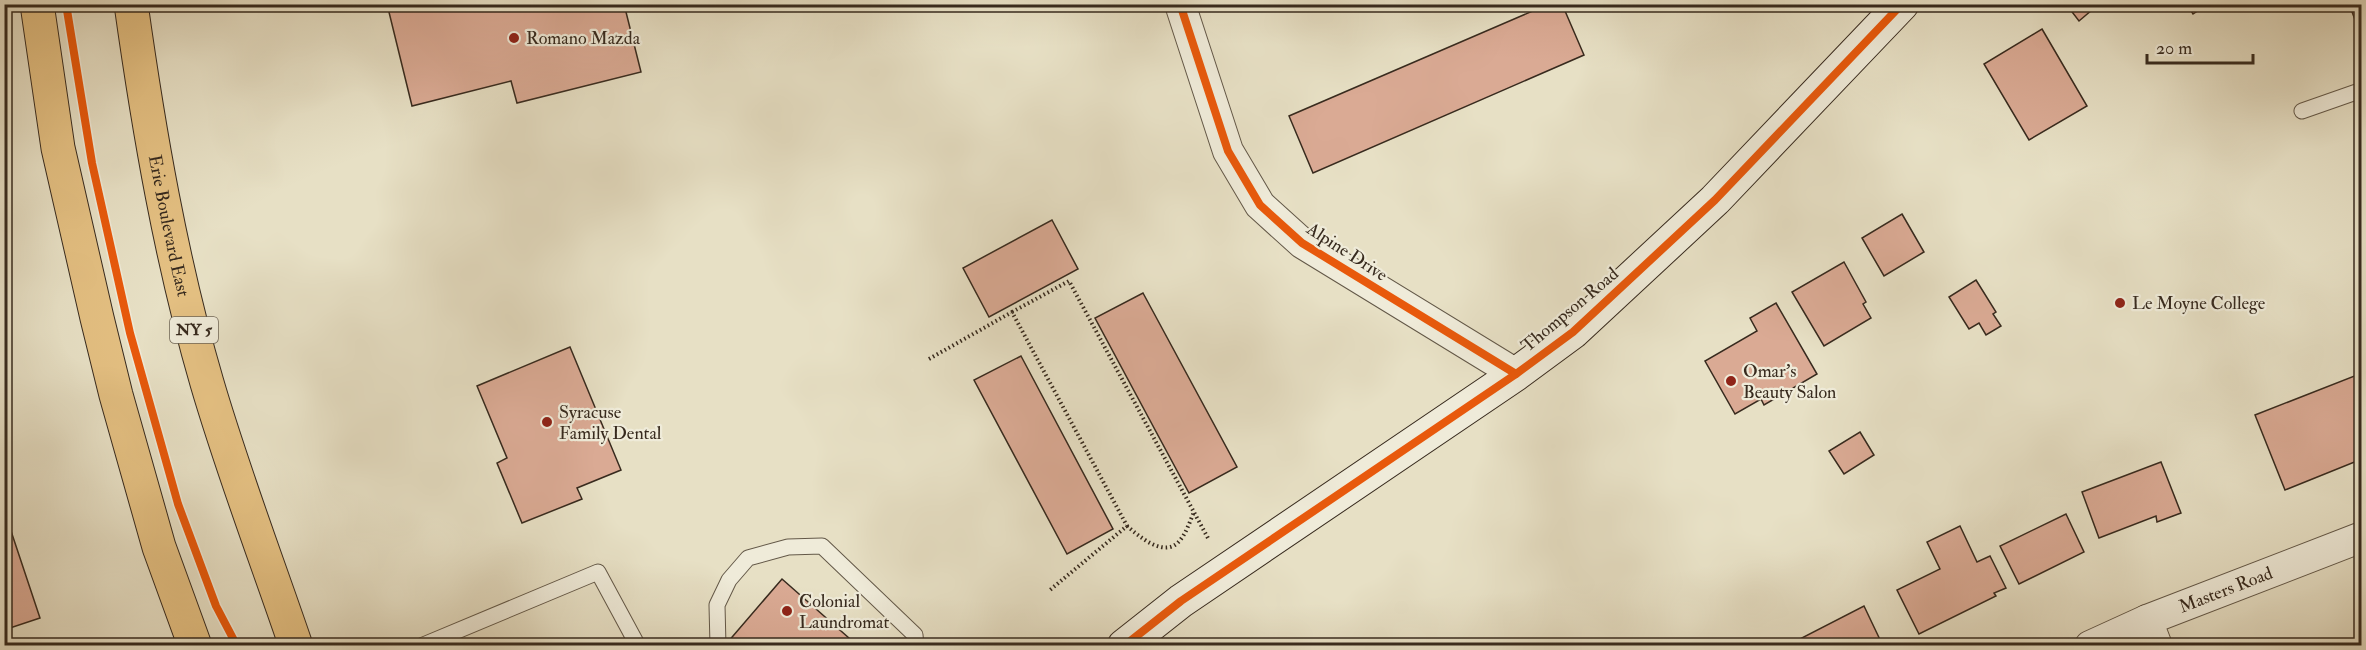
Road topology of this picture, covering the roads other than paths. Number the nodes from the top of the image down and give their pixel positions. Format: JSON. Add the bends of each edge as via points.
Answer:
{"nodes":[{"id":1,"x":36,"y":4,"type":"edge"},
{"id":2,"x":131,"y":4,"type":"edge"},
{"id":3,"x":1180,"y":4,"type":"edge"},
{"id":4,"x":1902,"y":4,"type":"edge"},
{"id":5,"x":2361,"y":90,"type":"edge"},
{"id":6,"x":2302,"y":111,"type":"dead end"},
{"id":7,"x":1516,"y":374,"type":"junction"},
{"id":8,"x":2361,"y":537,"type":"edge"},
{"id":9,"x":2152,"y":633,"type":"edge"},
{"id":10,"x":195,"y":645,"type":"edge"},
{"id":11,"x":296,"y":645,"type":"edge"},
{"id":12,"x":421,"y":645,"type":"edge"},
{"id":13,"x":638,"y":645,"type":"edge"},
{"id":14,"x":718,"y":645,"type":"edge"},
{"id":15,"x":916,"y":645,"type":"edge"},
{"id":16,"x":1124,"y":645,"type":"edge"},
{"id":17,"x":2090,"y":645,"type":"edge"}],
"edges":[{"from":1,"to":10,"type":"main road","via":[[58,148],[102,340],[159,547]]},
{"from":2,"to":11,"type":"main road","name":"Erie Boulevard East","number":"NY 5","via":[[160,181],[207,383]]},
{"from":3,"to":7,"type":"street","name":"Alpine Drive","via":[[1228,151],[1260,205],[1302,243]]},
{"from":4,"to":7,"type":"street","name":"Thompson Road","via":[[1714,200],[1573,332]]},
{"from":5,"to":6,"type":"lane"},
{"from":7,"to":16,"type":"street","name":"Thompson Road","via":[[1181,600]]},
{"from":8,"to":9,"type":"street","name":"Masters Road"},
{"from":9,"to":17,"type":"street","name":"Masters Road"},
{"from":12,"to":13,"type":"lane","via":[[598,572]]},
{"from":14,"to":15,"type":"lane","via":[[717,605],[729,580],[748,558],[788,547],[822,546],[915,635]]}]}
